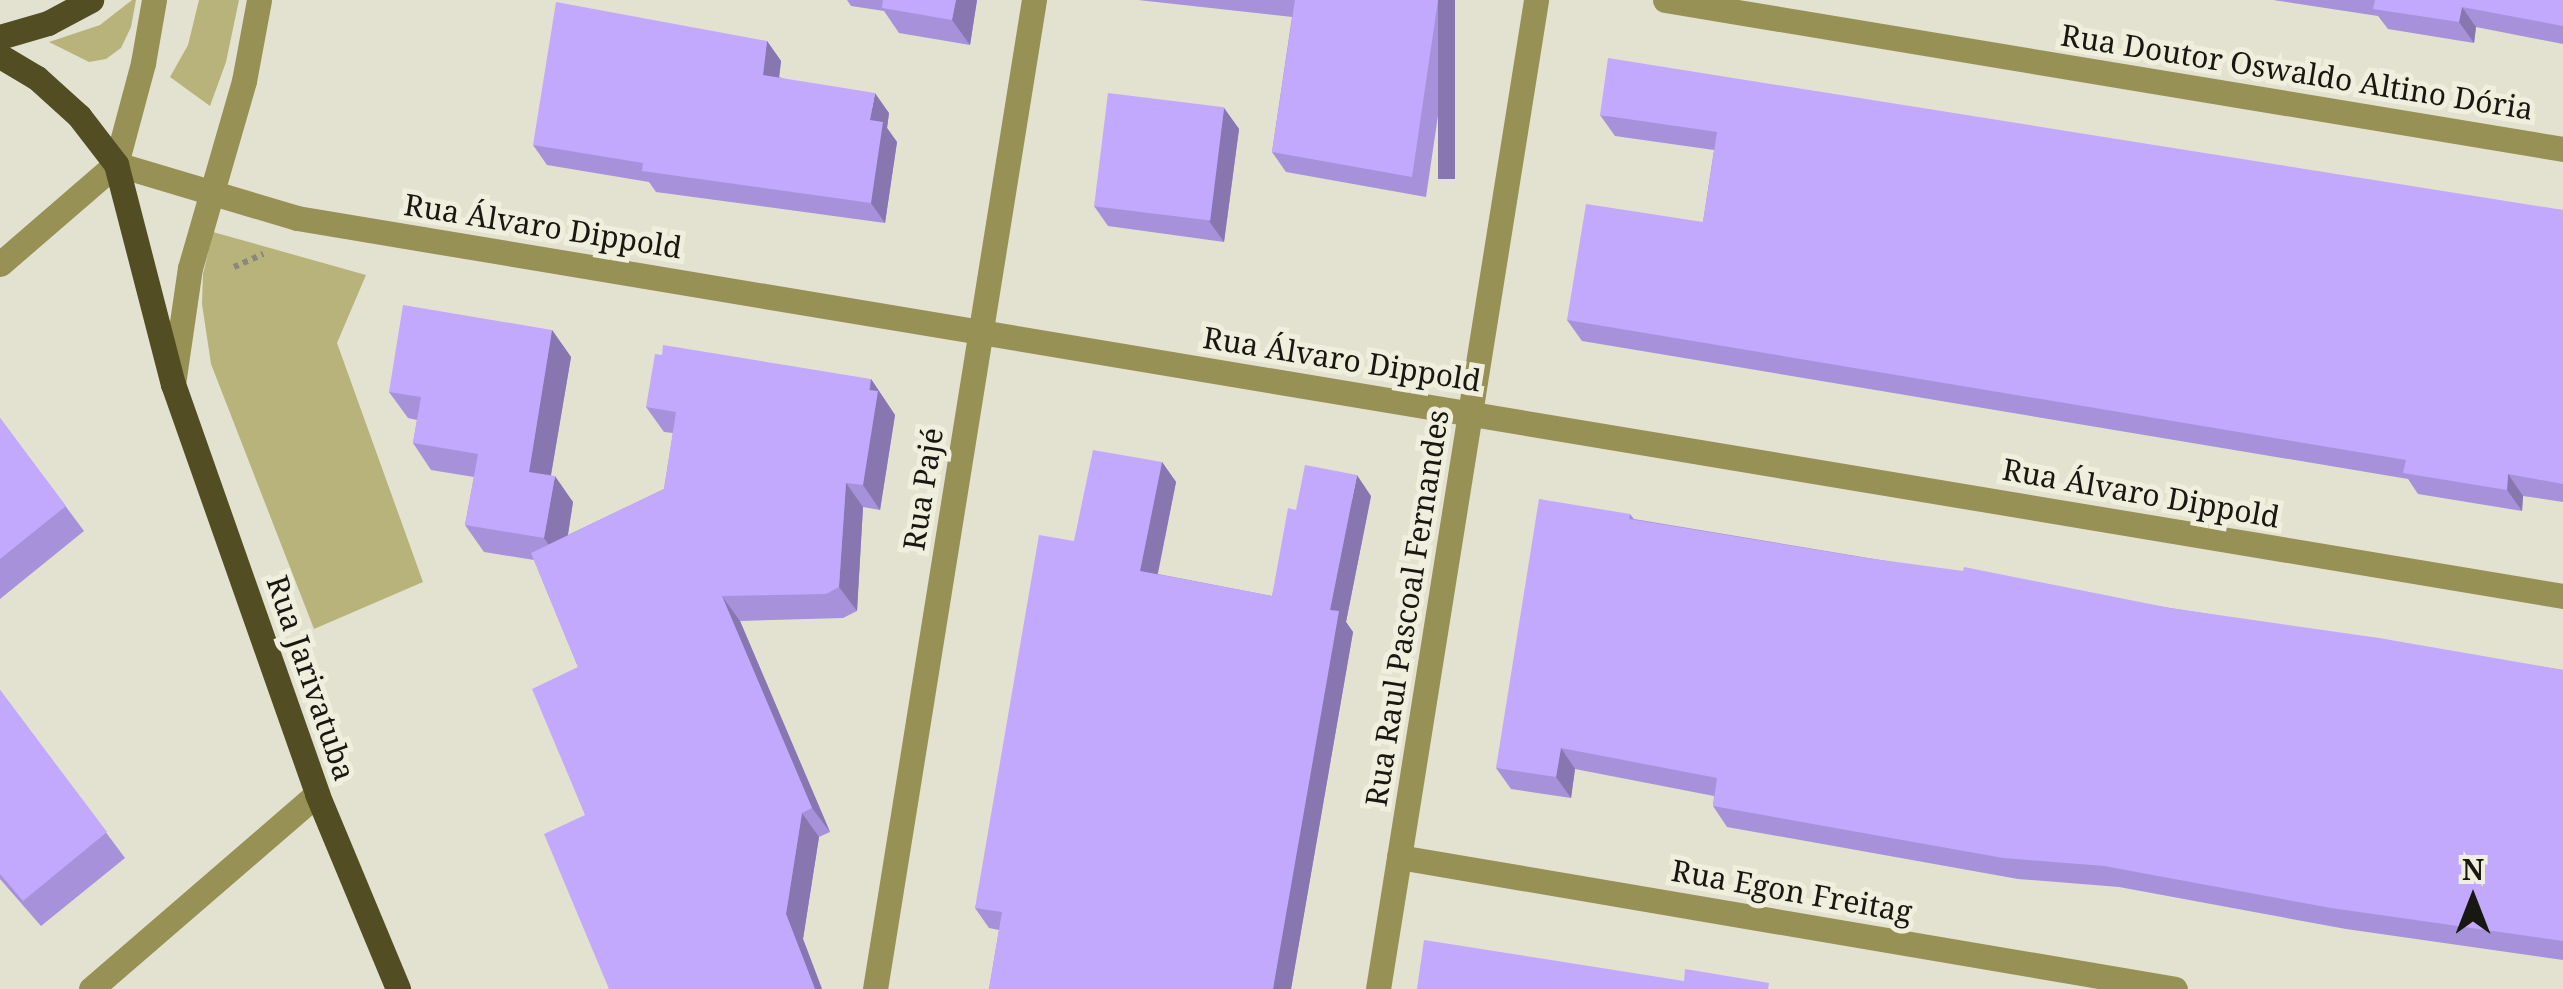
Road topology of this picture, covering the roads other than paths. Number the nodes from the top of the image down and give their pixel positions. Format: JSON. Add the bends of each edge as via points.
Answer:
{"nodes":[{"id":1,"x":91,"y":0,"type":"edge"},
{"id":2,"x":154,"y":0,"type":"edge"},
{"id":3,"x":259,"y":0,"type":"edge"},
{"id":4,"x":1034,"y":0,"type":"edge"},
{"id":5,"x":1536,"y":0,"type":"edge"},
{"id":6,"x":1665,"y":0,"type":"edge"},
{"id":7,"x":0,"y":37,"type":"edge"},
{"id":8,"x":0,"y":56,"type":"edge"},
{"id":9,"x":2563,"y":149,"type":"edge"},
{"id":10,"x":116,"y":164,"type":"junction"},
{"id":11,"x":208,"y":194,"type":"junction"},
{"id":12,"x":0,"y":264,"type":"edge"},
{"id":13,"x":981,"y":332,"type":"junction"},
{"id":14,"x":173,"y":384,"type":"junction"},
{"id":15,"x":1472,"y":414,"type":"junction"},
{"id":16,"x":2563,"y":596,"type":"edge"},
{"id":17,"x":316,"y":794,"type":"junction"},
{"id":18,"x":1398,"y":856,"type":"junction"},
{"id":19,"x":92,"y":989,"type":"edge"},
{"id":20,"x":398,"y":989,"type":"edge"},
{"id":21,"x":875,"y":989,"type":"edge"},
{"id":22,"x":1378,"y":989,"type":"edge"},
{"id":23,"x":2175,"y":989,"type":"edge"}],
"edges":[{"from":1,"to":7,"type":"main road"},
{"from":2,"to":10,"type":"street"},
{"from":3,"to":11,"type":"street","name":"Rua Jarivatuba","via":[[244,82]]},
{"from":4,"to":13,"type":"street","name":"Rua Pajé"},
{"from":5,"to":15,"type":"street","name":"Rua Raul Pascoal Fernandes"},
{"from":6,"to":9,"type":"street","name":"Rua Doutor Oswaldo Altino Dória"},
{"from":8,"to":10,"type":"main road","via":[[65,103]]},
{"from":10,"to":11,"type":"street","name":"Rua Álvaro Dippold"},
{"from":10,"to":12,"type":"street"},
{"from":10,"to":14,"type":"main road","name":"Rua Jarivatuba"},
{"from":11,"to":13,"type":"street","name":"Rua Álvaro Dippold","via":[[296,218]]},
{"from":11,"to":14,"type":"street","name":"Rua Jarivatuba"},
{"from":13,"to":15,"type":"street","name":"Rua Álvaro Dippold"},
{"from":13,"to":21,"type":"street","name":"Rua Pajé"},
{"from":14,"to":17,"type":"main road","name":"Rua Jarivatuba"},
{"from":15,"to":16,"type":"street","name":"Rua Álvaro Dippold"},
{"from":15,"to":18,"type":"street","name":"Rua Raul Pascoal Fernandes"},
{"from":17,"to":19,"type":"street"},
{"from":17,"to":20,"type":"main road","name":"Rua Jarivatuba"},
{"from":18,"to":22,"type":"street","name":"Rua Raul Pascoal Fernandes"},
{"from":18,"to":23,"type":"street","name":"Rua Egon Freitag"}]}
